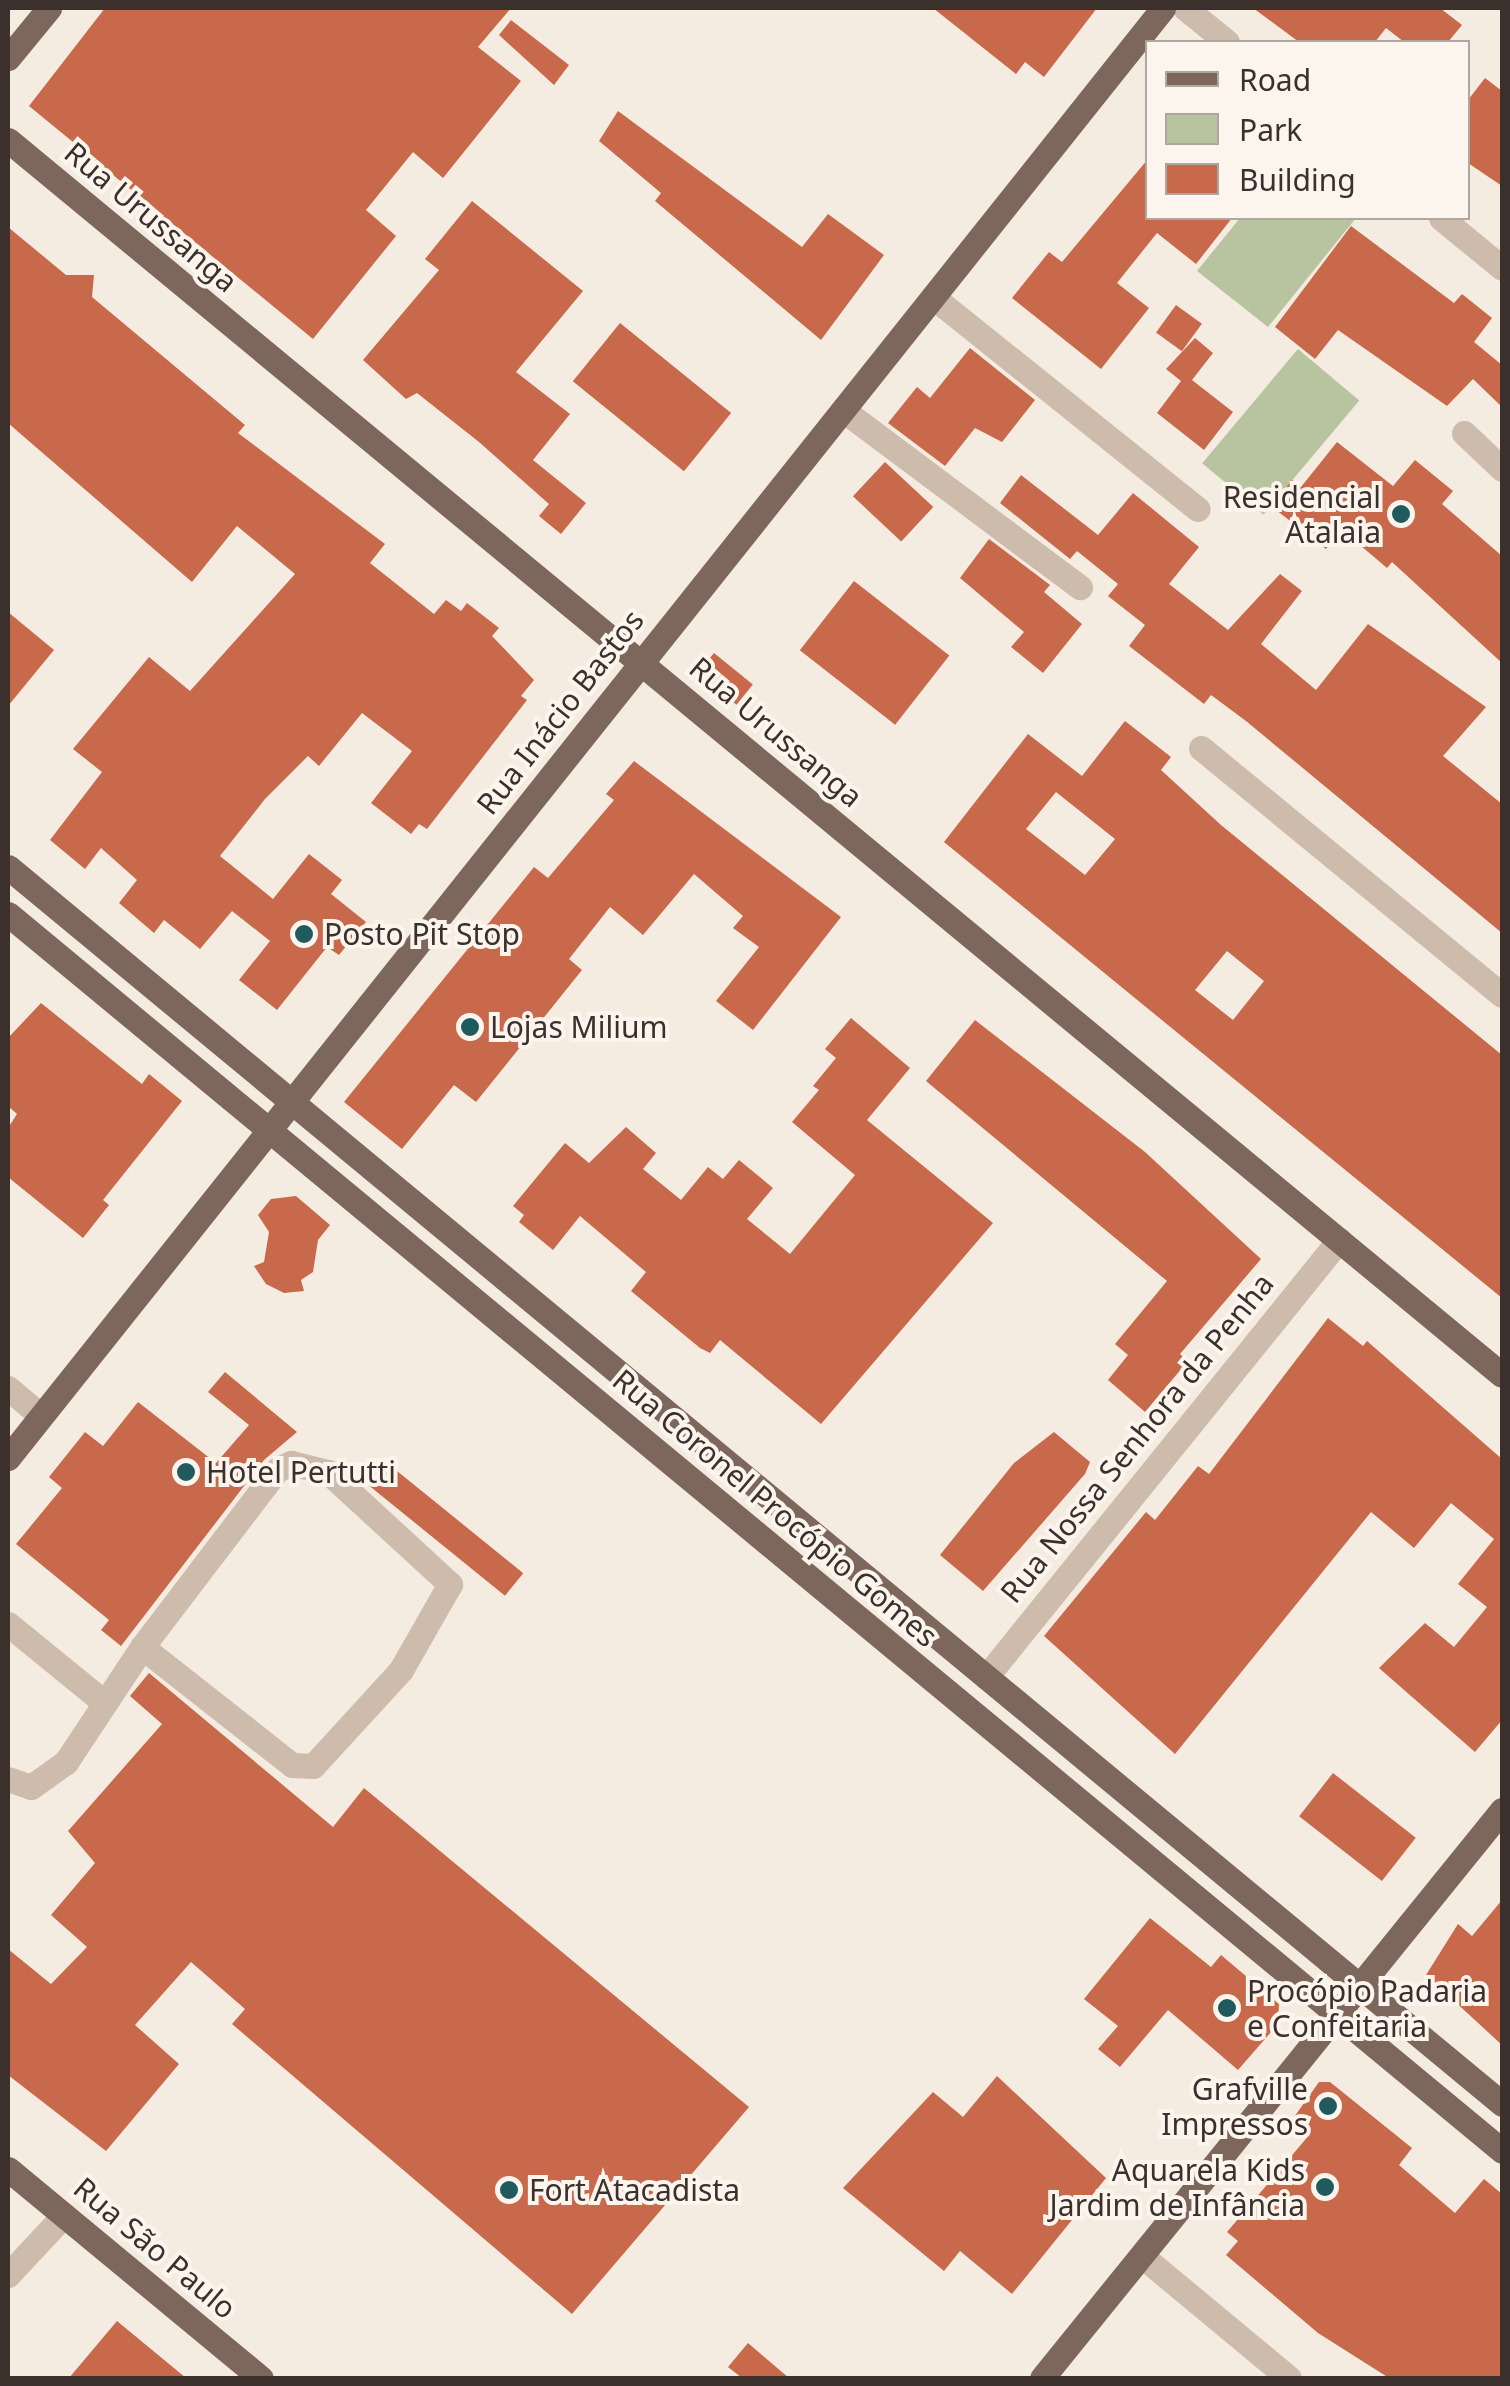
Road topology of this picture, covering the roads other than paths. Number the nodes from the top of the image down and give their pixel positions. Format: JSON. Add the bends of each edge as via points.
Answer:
{"nodes":[{"id":1,"x":49,"y":8,"type":"edge"},
{"id":2,"x":1163,"y":8,"type":"edge"},
{"id":3,"x":1184,"y":8,"type":"edge"},
{"id":4,"x":1224,"y":40,"type":"edge"},
{"id":5,"x":8,"y":58,"type":"edge"},
{"id":6,"x":8,"y":140,"type":"edge"},
{"id":7,"x":1443,"y":220,"type":"edge"},
{"id":8,"x":1502,"y":268,"type":"edge"},
{"id":9,"x":932,"y":296,"type":"junction"},
{"id":10,"x":842,"y":410,"type":"junction"},
{"id":11,"x":1464,"y":433,"type":"dead end"},
{"id":12,"x":1502,"y":468,"type":"edge"},
{"id":13,"x":1198,"y":510,"type":"dead end"},
{"id":14,"x":1080,"y":587,"type":"dead end"},
{"id":15,"x":641,"y":663,"type":"junction"},
{"id":16,"x":1202,"y":748,"type":"dead end"},
{"id":17,"x":8,"y":868,"type":"edge"},
{"id":18,"x":8,"y":914,"type":"edge"},
{"id":19,"x":1502,"y":995,"type":"edge"},
{"id":20,"x":291,"y":1102,"type":"junction"},
{"id":21,"x":268,"y":1130,"type":"junction"},
{"id":22,"x":1338,"y":1240,"type":"junction"},
{"id":23,"x":1502,"y":1375,"type":"edge"},
{"id":24,"x":8,"y":1388,"type":"edge"},
{"id":25,"x":41,"y":1416,"type":"junction"},
{"id":26,"x":8,"y":1458,"type":"edge"},
{"id":27,"x":8,"y":1624,"type":"edge"},
{"id":28,"x":142,"y":1647,"type":"junction"},
{"id":29,"x":986,"y":1677,"type":"junction"},
{"id":30,"x":105,"y":1703,"type":"junction"},
{"id":31,"x":8,"y":1778,"type":"edge"},
{"id":32,"x":1502,"y":1810,"type":"edge"},
{"id":33,"x":1360,"y":1986,"type":"junction"},
{"id":34,"x":1336,"y":2015,"type":"junction"},
{"id":35,"x":1502,"y":2104,"type":"edge"},
{"id":36,"x":1502,"y":2151,"type":"edge"},
{"id":37,"x":8,"y":2168,"type":"edge"},
{"id":38,"x":64,"y":2215,"type":"junction"},
{"id":39,"x":1142,"y":2256,"type":"junction"},
{"id":40,"x":8,"y":2275,"type":"edge"},
{"id":41,"x":261,"y":2378,"type":"edge"},
{"id":42,"x":1042,"y":2378,"type":"edge"},
{"id":43,"x":1289,"y":2378,"type":"edge"}],
"edges":[{"from":1,"to":5,"type":"main road"},
{"from":2,"to":9,"type":"main road","name":"Rua Inácio Bastos"},
{"from":3,"to":4,"type":"street"},
{"from":6,"to":15,"type":"main road","name":"Rua Urussanga"},
{"from":7,"to":8,"type":"street"},
{"from":9,"to":10,"type":"main road","name":"Rua Inácio Bastos"},
{"from":9,"to":13,"type":"street"},
{"from":10,"to":14,"type":"street"},
{"from":10,"to":15,"type":"main road","name":"Rua Inácio Bastos"},
{"from":11,"to":12,"type":"street"},
{"from":15,"to":20,"type":"main road","name":"Rua Inácio Bastos"},
{"from":15,"to":22,"type":"main road","name":"Rua Urussanga"},
{"from":16,"to":19,"type":"street"},
{"from":17,"to":20,"type":"main road","name":"Rua Coronel Procópio Gomes"},
{"from":18,"to":21,"type":"main road","name":"Rua Coronel Procópio Gomes"},
{"from":20,"to":21,"type":"main road","name":"Rua Inácio Bastos"},
{"from":20,"to":29,"type":"main road","name":"Rua Coronel Procópio Gomes"},
{"from":21,"to":25,"type":"main road","name":"Rua Inácio Bastos"},
{"from":21,"to":34,"type":"main road","name":"Rua Coronel Procópio Gomes"},
{"from":22,"to":23,"type":"main road","name":"Rua Urussanga"},
{"from":22,"to":29,"type":"street","name":"Rua Nossa Senhora da Penha"},
{"from":24,"to":25,"type":"street"},
{"from":25,"to":26,"type":"main road","name":"Rua Inácio Bastos"},
{"from":27,"to":30,"type":"street"},
{"from":28,"to":28,"type":"street","via":[[292,1765],[314,1766],[401,1670],[450,1584],[328,1472],[291,1463],[277,1470]]},
{"from":28,"to":30,"type":"street"},
{"from":29,"to":33,"type":"main road","name":"Rua Coronel Procópio Gomes"},
{"from":30,"to":31,"type":"street","via":[[42,1783]]},
{"from":32,"to":33,"type":"main road"},
{"from":33,"to":34,"type":"main road"},
{"from":33,"to":35,"type":"main road","name":"Rua Coronel Procópio Gomes"},
{"from":34,"to":36,"type":"main road","name":"Rua Coronel Procópio Gomes"},
{"from":34,"to":39,"type":"main road"},
{"from":37,"to":38,"type":"main road","name":"Rua São Paulo"},
{"from":38,"to":40,"type":"street"},
{"from":38,"to":41,"type":"main road","name":"Rua São Paulo"},
{"from":39,"to":42,"type":"main road"},
{"from":39,"to":43,"type":"street"}]}
